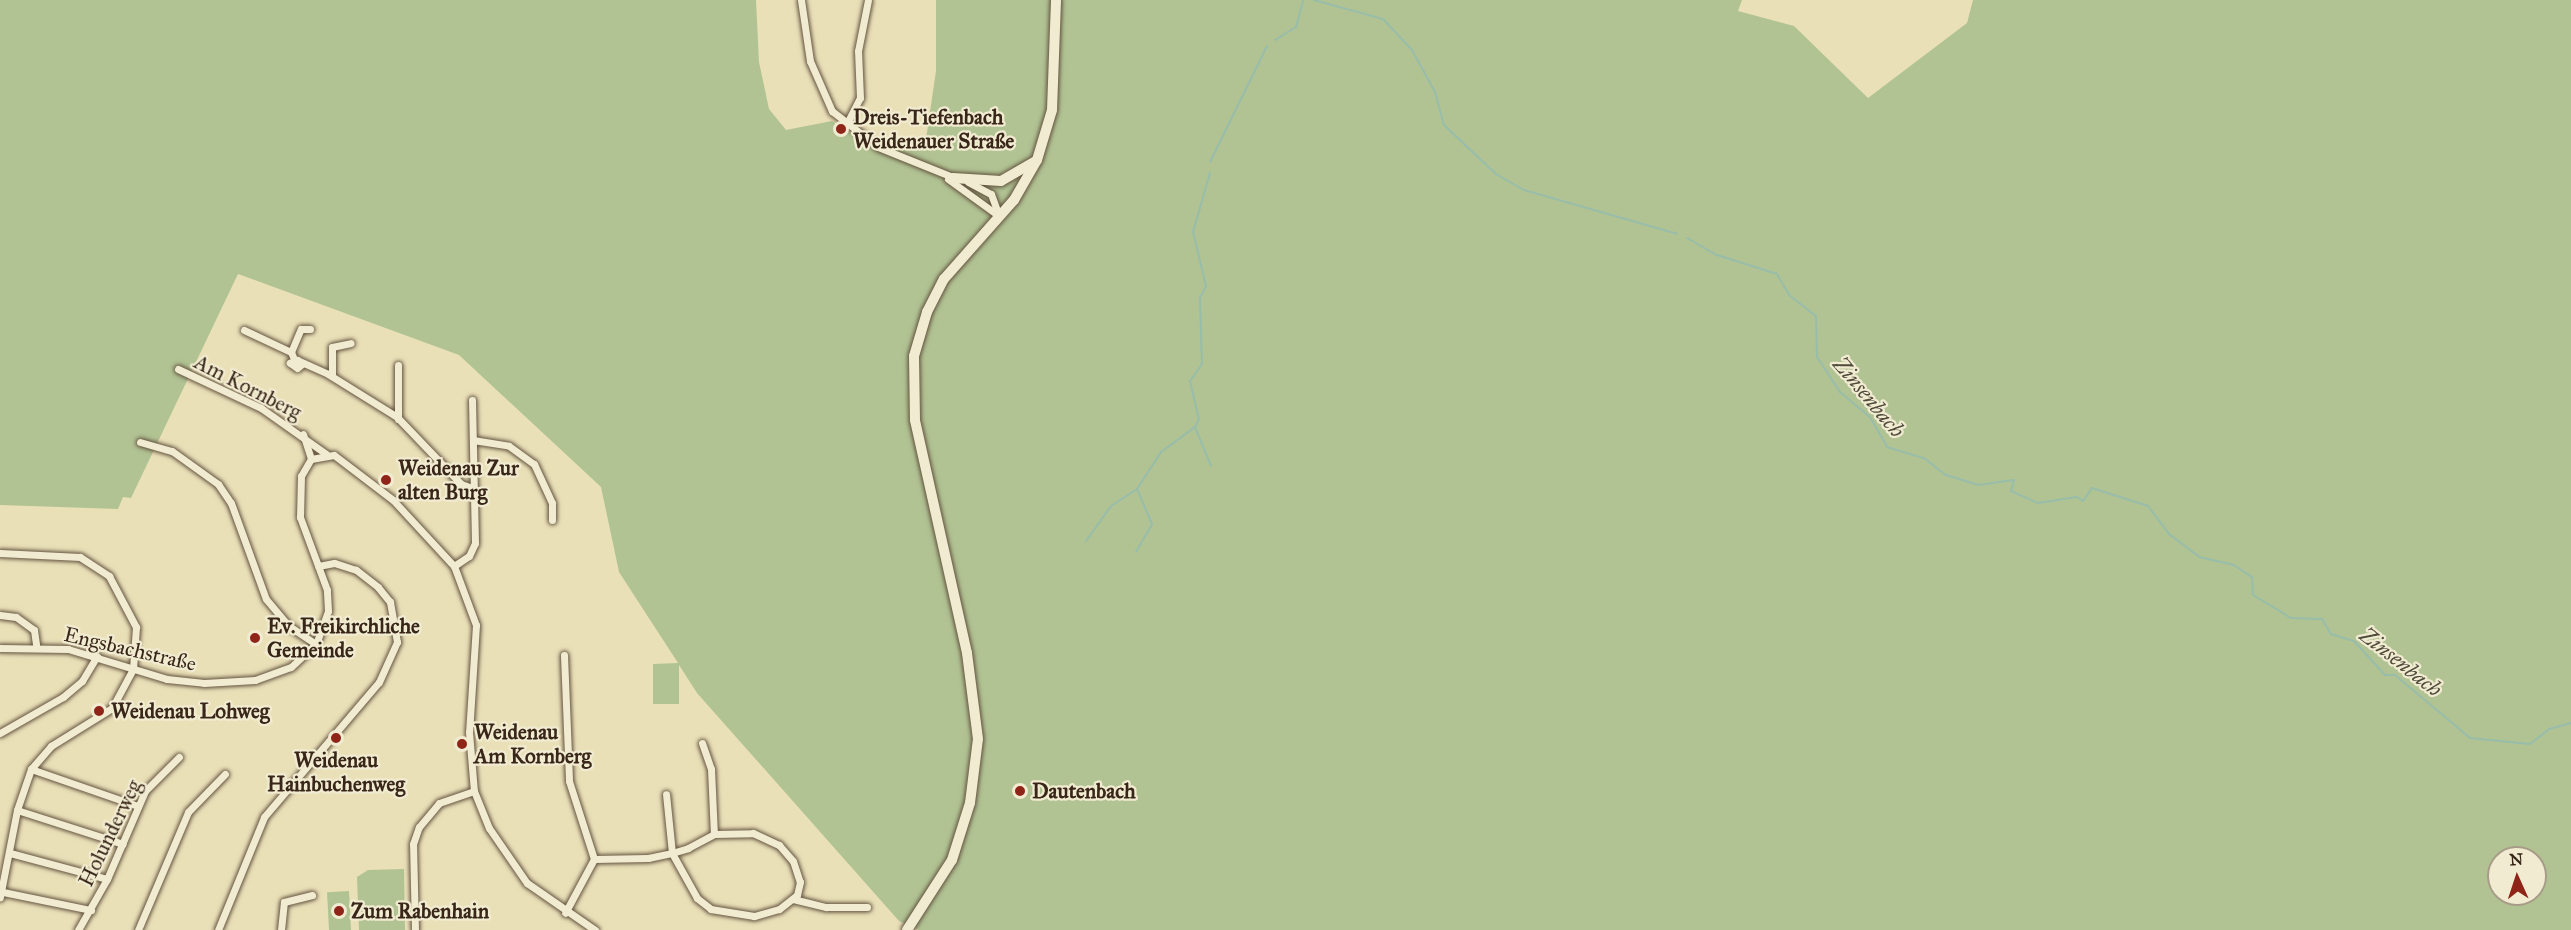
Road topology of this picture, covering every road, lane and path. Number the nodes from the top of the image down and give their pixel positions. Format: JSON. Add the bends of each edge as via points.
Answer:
{"nodes":[{"id":1,"x":801,"y":0,"type":"edge"},
{"id":2,"x":868,"y":0,"type":"edge"},
{"id":3,"x":1056,"y":0,"type":"edge"},
{"id":4,"x":846,"y":125,"type":"junction"},
{"id":5,"x":1037,"y":160,"type":"junction"},
{"id":6,"x":948,"y":177,"type":"junction"},
{"id":7,"x":999,"y":216,"type":"junction"},
{"id":8,"x":310,"y":329,"type":"dead end"},
{"id":9,"x":244,"y":330,"type":"dead end"},
{"id":10,"x":351,"y":343,"type":"dead end"},
{"id":11,"x":292,"y":355,"type":"junction"},
{"id":12,"x":398,"y":365,"type":"dead end"},
{"id":13,"x":178,"y":369,"type":"dead end"},
{"id":14,"x":332,"y":376,"type":"junction"},
{"id":15,"x":472,"y":400,"type":"dead end"},
{"id":16,"x":398,"y":418,"type":"junction"},
{"id":17,"x":303,"y":434,"type":"junction"},
{"id":18,"x":473,"y":440,"type":"junction"},
{"id":19,"x":141,"y":442,"type":"dead end"},
{"id":20,"x":326,"y":454,"type":"junction"},
{"id":21,"x":311,"y":459,"type":"junction"},
{"id":22,"x":475,"y":489,"type":"junction"},
{"id":23,"x":552,"y":520,"type":"dead end"},
{"id":24,"x":0,"y":553,"type":"edge"},
{"id":25,"x":318,"y":566,"type":"junction"},
{"id":26,"x":454,"y":566,"type":"junction"},
{"id":27,"x":0,"y":615,"type":"edge"},
{"id":28,"x":316,"y":644,"type":"junction"},
{"id":29,"x":36,"y":645,"type":"junction"},
{"id":30,"x":0,"y":648,"type":"edge"},
{"id":31,"x":564,"y":655,"type":"dead end"},
{"id":32,"x":97,"y":656,"type":"junction"},
{"id":33,"x":133,"y":669,"type":"junction"},
{"id":34,"x":0,"y":733,"type":"edge"},
{"id":35,"x":702,"y":742,"type":"dead end"},
{"id":36,"x":179,"y":757,"type":"dead end"},
{"id":37,"x":32,"y":769,"type":"junction"},
{"id":38,"x":225,"y":774,"type":"dead end"},
{"id":39,"x":474,"y":791,"type":"junction"},
{"id":40,"x":666,"y":794,"type":"dead end"},
{"id":41,"x":138,"y":806,"type":"junction"},
{"id":42,"x":17,"y":810,"type":"junction"},
{"id":43,"x":714,"y":834,"type":"junction"},
{"id":44,"x":123,"y":844,"type":"junction"},
{"id":45,"x":10,"y":853,"type":"junction"},
{"id":46,"x":672,"y":853,"type":"junction"},
{"id":47,"x":594,"y":859,"type":"junction"},
{"id":48,"x":107,"y":879,"type":"junction"},
{"id":49,"x":2,"y":895,"type":"edge"},
{"id":50,"x":312,"y":895,"type":"dead end"},
{"id":51,"x":793,"y":899,"type":"junction"},
{"id":52,"x":867,"y":907,"type":"dead end"},
{"id":53,"x":91,"y":910,"type":"junction"},
{"id":54,"x":565,"y":913,"type":"junction"},
{"id":55,"x":78,"y":930,"type":"edge"},
{"id":56,"x":138,"y":930,"type":"edge"},
{"id":57,"x":218,"y":930,"type":"edge"},
{"id":58,"x":281,"y":930,"type":"edge"},
{"id":59,"x":415,"y":930,"type":"edge"},
{"id":60,"x":595,"y":930,"type":"edge"},
{"id":61,"x":907,"y":930,"type":"edge"}],
"edges":[{"from":1,"to":4,"type":"street","via":[[818,88]]},
{"from":2,"to":4,"type":"street","via":[[858,51],[860,98]]},
{"from":3,"to":5,"type":"street","via":[[1052,110]]},
{"from":4,"to":6,"type":"street","via":[[878,147]]},
{"from":5,"to":6,"type":"street","via":[[1001,181]]},
{"from":5,"to":7,"type":"street"},
{"from":6,"to":7,"type":"street"},
{"from":6,"to":7,"type":"street","via":[[988,190]]},
{"from":7,"to":61,"type":"street","via":[[937,291],[917,342],[912,377],[918,440],[976,704],[975,778],[954,855]]},
{"from":8,"to":11,"type":"street","via":[[301,328]]},
{"from":9,"to":11,"type":"street"},
{"from":10,"to":14,"type":"street","via":[[332,347]]},
{"from":11,"to":14,"type":"street","via":[[302,364]]},
{"from":12,"to":16,"type":"street"},
{"from":13,"to":17,"type":"street","name":"Am Kornberg"},
{"from":14,"to":16,"type":"street"},
{"from":15,"to":18,"type":"street"},
{"from":16,"to":22,"type":"street","via":[[461,484]]},
{"from":17,"to":20,"type":"street","name":"Am Kornberg"},
{"from":17,"to":21,"type":"street","name":"Am Kornberg"},
{"from":18,"to":22,"type":"street"},
{"from":18,"to":23,"type":"street","via":[[509,446],[534,464],[545,481]]},
{"from":19,"to":28,"type":"street","via":[[172,451],[218,484],[231,503],[266,599],[289,626]]},
{"from":20,"to":21,"type":"street"},
{"from":20,"to":26,"type":"street","name":"Am Kornberg","via":[[393,500]]},
{"from":21,"to":25,"type":"street","name":"Engsbachstraße","via":[[301,476],[299,504]]},
{"from":22,"to":26,"type":"street","via":[[475,543],[470,556]]},
{"from":24,"to":33,"type":"street","via":[[80,557],[109,576],[136,627]]},
{"from":25,"to":28,"type":"street","name":"Engsbachstraße","via":[[328,611]]},
{"from":25,"to":57,"type":"street","via":[[334,563],[356,570],[378,587],[390,602],[397,642],[379,682],[264,816]]},
{"from":26,"to":39,"type":"street","name":"Am Kornberg","via":[[476,625],[469,732]]},
{"from":27,"to":29,"type":"street","via":[[16,617],[34,630]]},
{"from":28,"to":33,"type":"street","name":"Engsbachstraße","via":[[291,667],[232,684],[167,679]]},
{"from":29,"to":30,"type":"street","name":"Engsbachstraße"},
{"from":29,"to":32,"type":"street","name":"Engsbachstraße"},
{"from":31,"to":47,"type":"street","via":[[569,781]]},
{"from":32,"to":33,"type":"street","name":"Engsbachstraße"},
{"from":32,"to":34,"type":"street","via":[[82,681],[63,697]]},
{"from":33,"to":37,"type":"street","via":[[112,708],[51,746]]},
{"from":35,"to":43,"type":"street","via":[[711,769]]},
{"from":36,"to":41,"type":"street","name":"Holunderweg","via":[[155,779]]},
{"from":37,"to":41,"type":"street"},
{"from":37,"to":42,"type":"street"},
{"from":38,"to":56,"type":"street","via":[[188,812]]},
{"from":39,"to":54,"type":"street","name":"Am Kornberg","via":[[507,858],[527,884]]},
{"from":39,"to":59,"type":"street","via":[[439,803],[419,827],[413,844]]},
{"from":40,"to":46,"type":"street"},
{"from":41,"to":44,"type":"street","name":"Holunderweg"},
{"from":42,"to":44,"type":"street"},
{"from":42,"to":45,"type":"street"},
{"from":43,"to":46,"type":"street"},
{"from":43,"to":51,"type":"street","via":[[753,833],[779,844],[798,871],[799,890]]},
{"from":44,"to":48,"type":"street","name":"Holunderweg"},
{"from":45,"to":48,"type":"street"},
{"from":45,"to":49,"type":"street"},
{"from":46,"to":47,"type":"street"},
{"from":46,"to":51,"type":"street","via":[[697,898],[720,912],[754,916]]},
{"from":47,"to":54,"type":"street"},
{"from":48,"to":53,"type":"street","name":"Holunderweg"},
{"from":49,"to":53,"type":"street"},
{"from":50,"to":58,"type":"street","via":[[284,902]]},
{"from":51,"to":52,"type":"street","via":[[826,907]]},
{"from":53,"to":55,"type":"street","name":"Holunderweg"},
{"from":54,"to":60,"type":"street","name":"Am Kornberg"}]}
